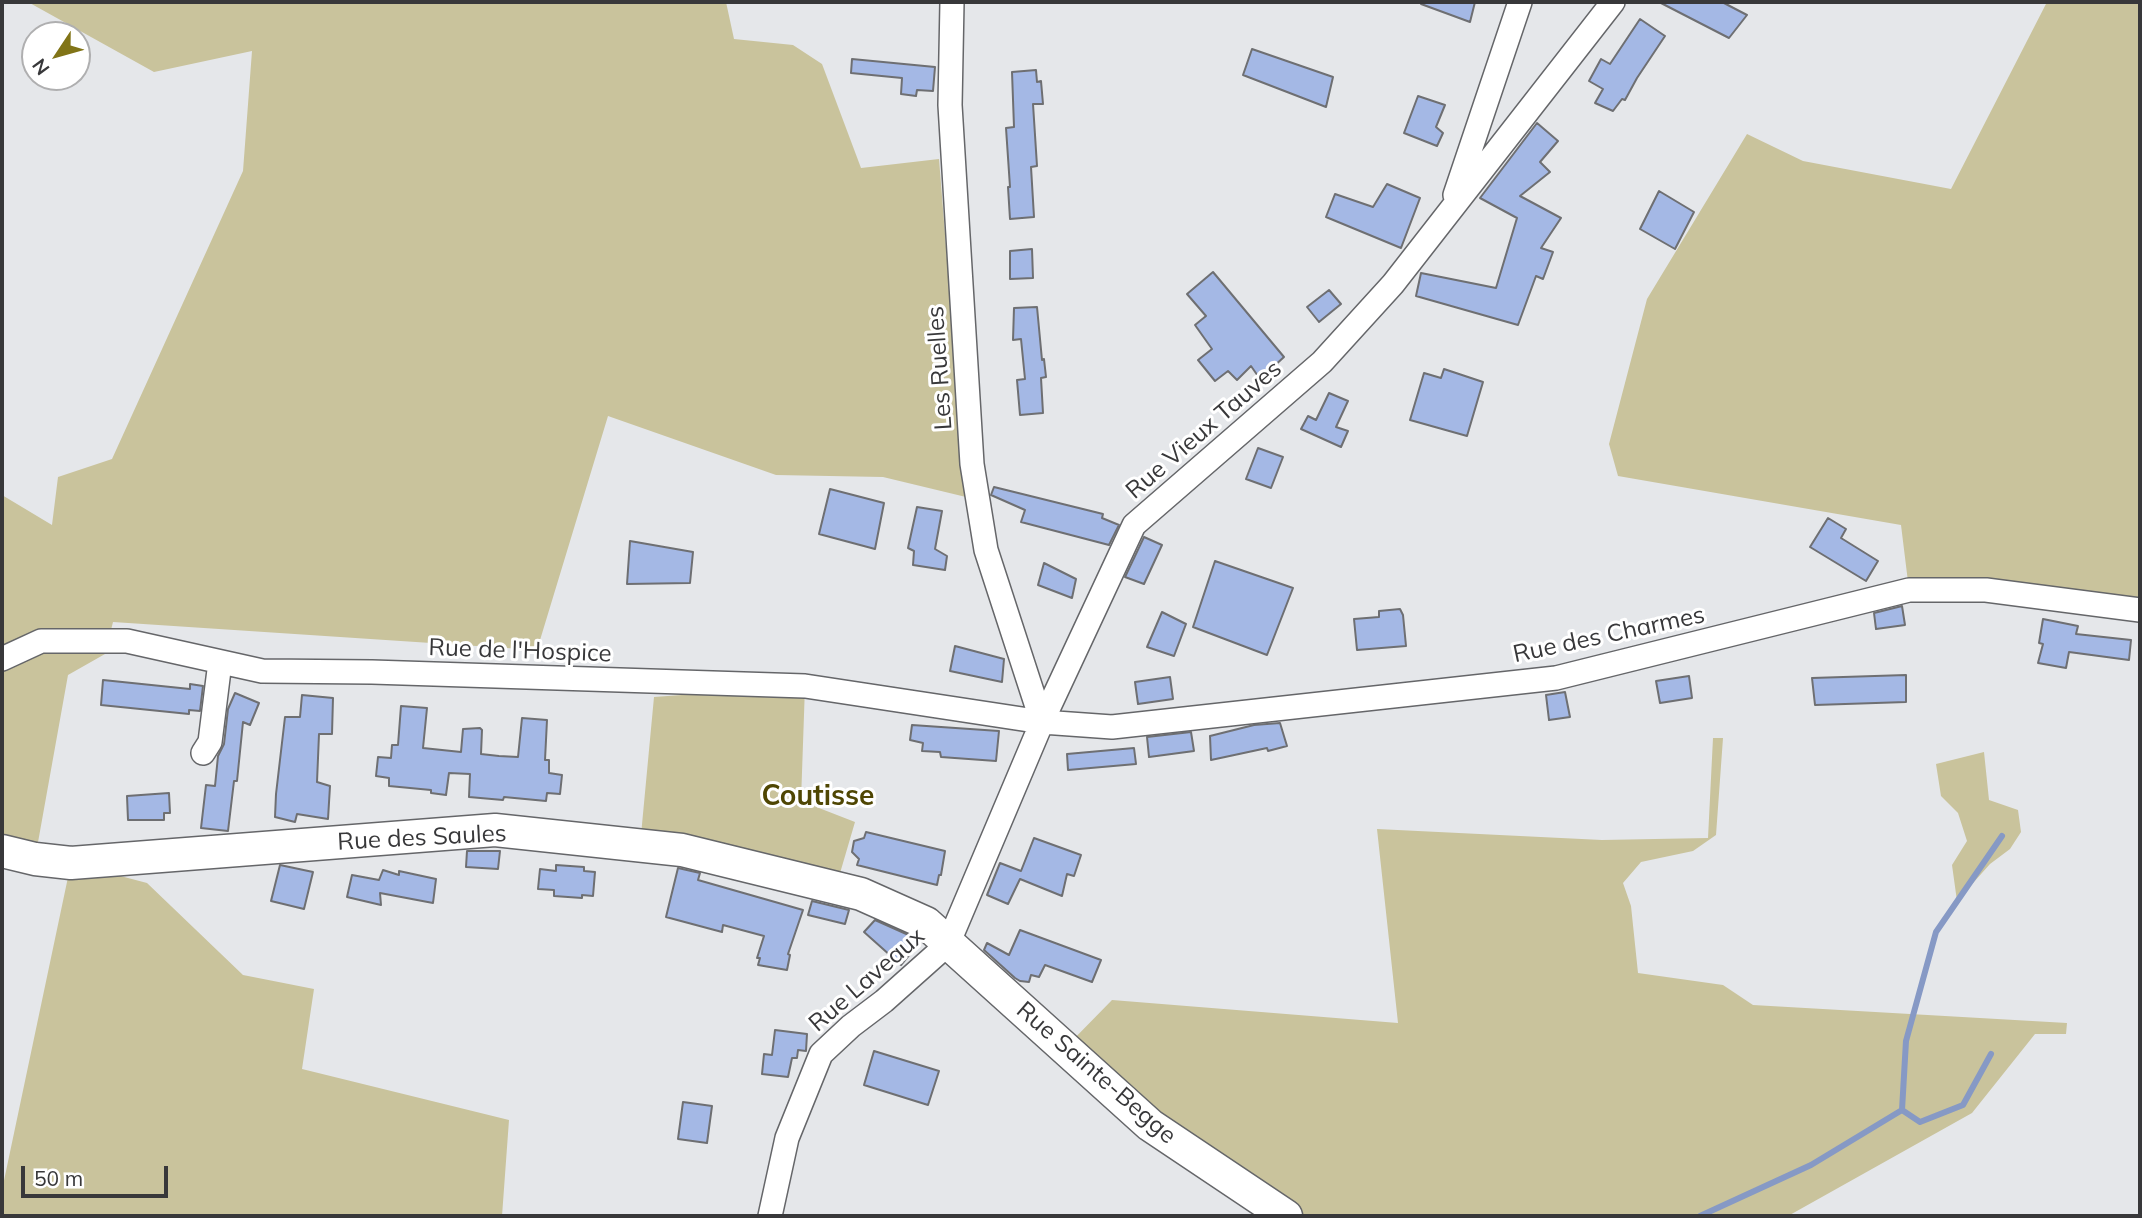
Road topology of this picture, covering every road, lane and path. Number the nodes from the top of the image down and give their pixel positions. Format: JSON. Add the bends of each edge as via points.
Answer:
{"nodes":[{"id":1,"x":952,"y":2,"type":"edge"},
{"id":2,"x":1520,"y":2,"type":"edge"},
{"id":3,"x":1613,"y":2,"type":"edge"},
{"id":4,"x":1450,"y":210,"type":"junction"},
{"id":5,"x":2140,"y":610,"type":"edge"},
{"id":6,"x":2,"y":659,"type":"edge"},
{"id":7,"x":220,"y":662,"type":"junction"},
{"id":8,"x":1042,"y":722,"type":"junction"},
{"id":9,"x":203,"y":753,"type":"dead end"},
{"id":10,"x":2,"y":851,"type":"edge"},
{"id":11,"x":948,"y":944,"type":"junction"},
{"id":12,"x":770,"y":1216,"type":"edge"},
{"id":13,"x":1286,"y":1216,"type":"edge"}],
"edges":[{"from":1,"to":8,"type":"street","name":"Les Ruelles","via":[[950,105],[972,464],[986,550]]},
{"from":2,"to":4,"type":"street","name":"Rue Vieux Tauves"},
{"from":3,"to":4,"type":"street","name":"Rue Vieux Tauves"},
{"from":4,"to":8,"type":"street","name":"Rue Vieux Tauves","via":[[1393,284],[1322,362],[1134,525]]},
{"from":5,"to":8,"type":"street","name":"Rue des Charmes","via":[[1986,590],[1909,590],[1556,678],[1112,727]]},
{"from":6,"to":7,"type":"street","name":"Rue de l'Hospice","via":[[41,641],[127,641]]},
{"from":7,"to":8,"type":"street","name":"Rue de l'Hospice","via":[[262,671],[804,686]]},
{"from":7,"to":9,"type":"street","via":[[210,743]]},
{"from":8,"to":11,"type":"street","name":"Rue Vieux Tauves"},
{"from":10,"to":11,"type":"street","name":"Rue des Saules","via":[[71,863],[495,830],[682,850],[861,894],[926,923]]},
{"from":11,"to":12,"type":"street","name":"Rue Laveaux","via":[[821,1054],[787,1138]]},
{"from":11,"to":13,"type":"street","name":"Rue Sainte-Begge","via":[[1150,1125]]}]}
